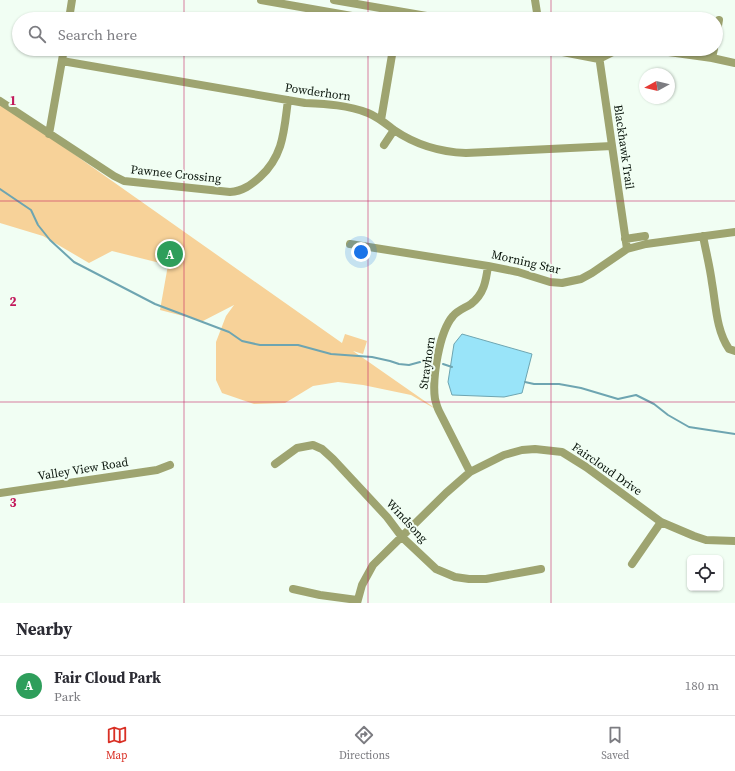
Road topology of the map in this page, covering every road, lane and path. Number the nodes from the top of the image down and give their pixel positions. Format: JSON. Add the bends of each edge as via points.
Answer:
{"nodes":[{"id":1,"x":72,"y":0,"type":"edge"},
{"id":2,"x":262,"y":0,"type":"edge"},
{"id":3,"x":334,"y":0,"type":"edge"},
{"id":4,"x":535,"y":0,"type":"edge"},
{"id":5,"x":280,"y":2,"type":"edge"},
{"id":6,"x":70,"y":12,"type":"edge"},
{"id":7,"x":332,"y":12,"type":"edge"},
{"id":8,"x":386,"y":12,"type":"edge"},
{"id":9,"x":537,"y":12,"type":"edge"},
{"id":10,"x":63,"y":56,"type":"edge"},
{"id":11,"x":392,"y":56,"type":"edge"},
{"id":12,"x":587,"y":56,"type":"edge"},
{"id":13,"x":603,"y":56,"type":"edge"},
{"id":14,"x":698,"y":56,"type":"edge"},
{"id":15,"x":599,"y":58,"type":"junction"},
{"id":16,"x":712,"y":58,"type":"joint"},
{"id":17,"x":62,"y":61,"type":"junction"},
{"id":18,"x":735,"y":63,"type":"edge"},
{"id":19,"x":288,"y":100,"type":"junction"},
{"id":20,"x":0,"y":101,"type":"edge"},
{"id":21,"x":380,"y":120,"type":"junction"},
{"id":22,"x":394,"y":130,"type":"junction"},
{"id":23,"x":50,"y":134,"type":"junction"},
{"id":24,"x":384,"y":145,"type":"dead end"},
{"id":25,"x":612,"y":146,"type":"junction"},
{"id":26,"x":735,"y":232,"type":"edge"},
{"id":27,"x":645,"y":236,"type":"dead end"},
{"id":28,"x":703,"y":236,"type":"junction"},
{"id":29,"x":625,"y":239,"type":"junction"},
{"id":30,"x":350,"y":244,"type":"dead end"},
{"id":31,"x":627,"y":249,"type":"junction"},
{"id":32,"x":488,"y":266,"type":"junction"},
{"id":33,"x":735,"y":351,"type":"edge"},
{"id":34,"x":275,"y":464,"type":"dead end"},
{"id":35,"x":170,"y":465,"type":"dead end"},
{"id":36,"x":470,"y":472,"type":"junction"},
{"id":37,"x":0,"y":494,"type":"edge"},
{"id":38,"x":661,"y":522,"type":"junction"},
{"id":39,"x":402,"y":537,"type":"junction"},
{"id":40,"x":735,"y":541,"type":"edge"},
{"id":41,"x":632,"y":564,"type":"dead end"},
{"id":42,"x":541,"y":569,"type":"dead end"},
{"id":43,"x":293,"y":588,"type":"dead end"},
{"id":44,"x":357,"y":602,"type":"edge"}],
"edges":[{"from":1,"to":6,"type":"street"},
{"from":2,"to":5,"type":"street"},
{"from":3,"to":8,"type":"street"},
{"from":4,"to":9,"type":"street"},
{"from":5,"to":7,"type":"street"},
{"from":10,"to":17,"type":"street"},
{"from":11,"to":21,"type":"street"},
{"from":12,"to":15,"type":"street"},
{"from":13,"to":15,"type":"street"},
{"from":14,"to":16,"type":"street"},
{"from":15,"to":25,"type":"street","name":"Blackhawk Trail"},
{"from":16,"to":18,"type":"street"},
{"from":17,"to":19,"type":"street","name":"Powderhorn"},
{"from":17,"to":23,"type":"street"},
{"from":19,"to":21,"type":"street","name":"Powderhorn","via":[[350,107]]},
{"from":19,"to":23,"type":"street","name":"Pawnee Crossing","via":[[278,156],[257,180],[238,191],[124,181]]},
{"from":20,"to":23,"type":"street","name":"Pawnee Crossing"},
{"from":21,"to":22,"type":"street","name":"Powderhorn"},
{"from":22,"to":24,"type":"street"},
{"from":22,"to":25,"type":"street","name":"Powderhorn","via":[[410,140],[447,152]]},
{"from":25,"to":29,"type":"street","name":"Blackhawk Trail"},
{"from":26,"to":28,"type":"street","name":"Morning Star"},
{"from":27,"to":29,"type":"street"},
{"from":28,"to":31,"type":"street","name":"Morning Star"},
{"from":28,"to":33,"type":"street","via":[[719,330],[729,349]]},
{"from":29,"to":31,"type":"street","name":"Blackhawk Trail"},
{"from":30,"to":32,"type":"street","name":"Morning Star"},
{"from":31,"to":32,"type":"street","name":"Morning Star","via":[[581,279],[562,283]]},
{"from":32,"to":36,"type":"street","name":"Strayhorn","via":[[486,284],[482,292],[457,312],[446,326],[434,386],[439,411]]},
{"from":34,"to":39,"type":"street","name":"Windsong","via":[[297,448],[313,445],[322,449],[387,517]]},
{"from":35,"to":37,"type":"street","name":"Valley View Road","via":[[157,470]]},
{"from":36,"to":38,"type":"street","name":"Faircloud Drive","via":[[504,454],[522,450],[535,448],[562,452]]},
{"from":36,"to":39,"type":"street","name":"Faircloud Drive"},
{"from":38,"to":40,"type":"street","name":"Faircloud Drive","via":[[706,540]]},
{"from":38,"to":41,"type":"street"},
{"from":39,"to":42,"type":"street","name":"Windsong","via":[[436,569],[455,577],[469,580],[486,579]]},
{"from":39,"to":44,"type":"street","name":"Faircloud Drive","via":[[373,565],[362,585]]},
{"from":43,"to":44,"type":"street","via":[[320,596]]}]}
